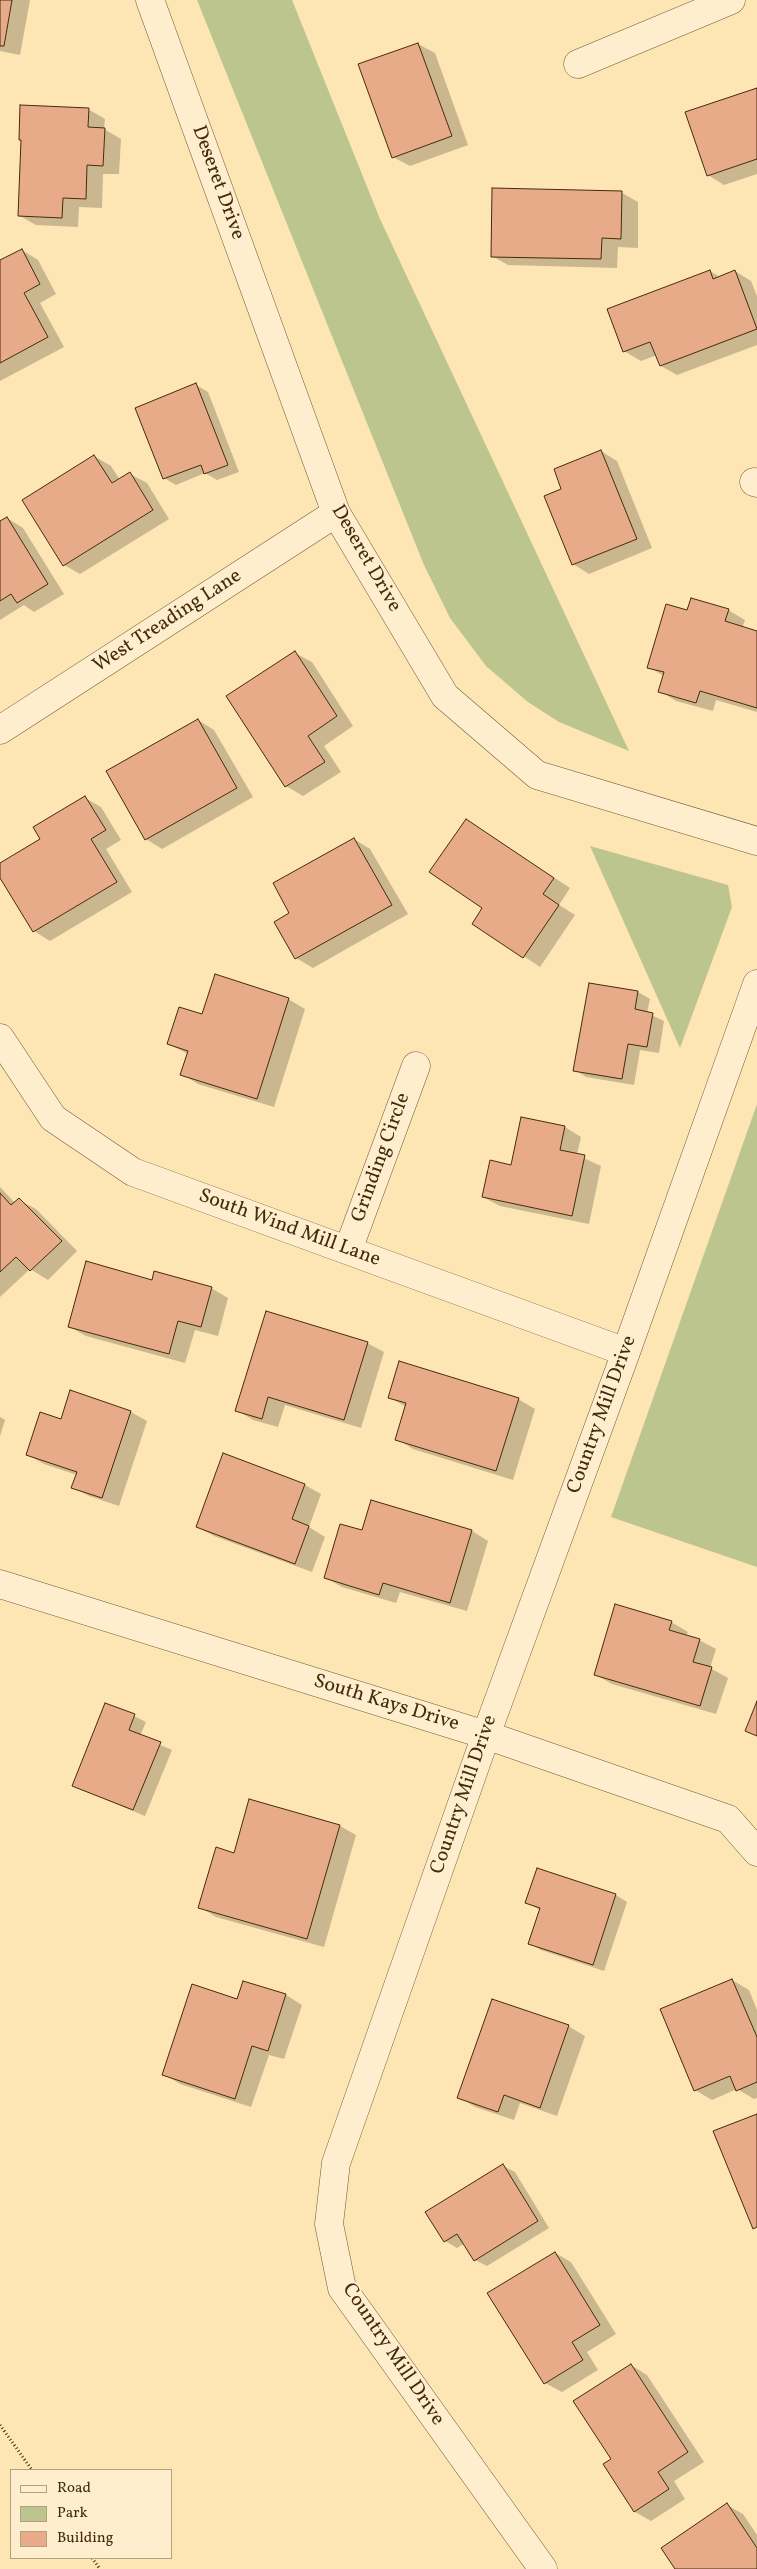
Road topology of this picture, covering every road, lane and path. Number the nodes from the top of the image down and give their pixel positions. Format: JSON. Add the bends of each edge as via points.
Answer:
{"nodes":[{"id":1,"x":150,"y":0,"type":"edge"},
{"id":2,"x":731,"y":0,"type":"edge"},
{"id":3,"x":578,"y":64,"type":"dead end"},
{"id":4,"x":336,"y":513,"type":"junction"},
{"id":5,"x":0,"y":730,"type":"edge"},
{"id":6,"x":757,"y":841,"type":"edge"},
{"id":7,"x":757,"y":984,"type":"edge"},
{"id":8,"x":0,"y":1038,"type":"edge"},
{"id":9,"x":416,"y":1066,"type":"dead end"},
{"id":10,"x":348,"y":1250,"type":"junction"},
{"id":11,"x":626,"y":1352,"type":"junction"},
{"id":12,"x":1,"y":1589,"type":"edge"},
{"id":13,"x":486,"y":1735,"type":"junction"},
{"id":14,"x":757,"y":1852,"type":"edge"},
{"id":15,"x":0,"y":2425,"type":"edge"},
{"id":16,"x":31,"y":2469,"type":"edge"},
{"id":17,"x":543,"y":2569,"type":"edge"}],
"edges":[{"from":1,"to":4,"type":"street","name":"Deseret Drive"},
{"from":2,"to":3,"type":"street"},
{"from":4,"to":5,"type":"street","name":"West Treading Lane"},
{"from":4,"to":6,"type":"street","name":"Deseret Drive","via":[[446,696],[537,776]]},
{"from":7,"to":11,"type":"street","name":"Country Mill Drive"},
{"from":8,"to":10,"type":"street","name":"South Wind Mill Lane","via":[[52,1118],[133,1172]]},
{"from":9,"to":10,"type":"street","name":"Grinding Circle"},
{"from":10,"to":11,"type":"street","name":"South Wind Mill Lane"},
{"from":11,"to":13,"type":"street","name":"Country Mill Drive"},
{"from":12,"to":13,"type":"street","name":"South Kays Drive"},
{"from":13,"to":14,"type":"street","name":"South Kays Drive","via":[[728,1819]]},
{"from":13,"to":17,"type":"street","name":"Country Mill Drive","via":[[336,2162],[329,2224],[342,2288]]},
{"from":15,"to":16,"type":"path"}]}
